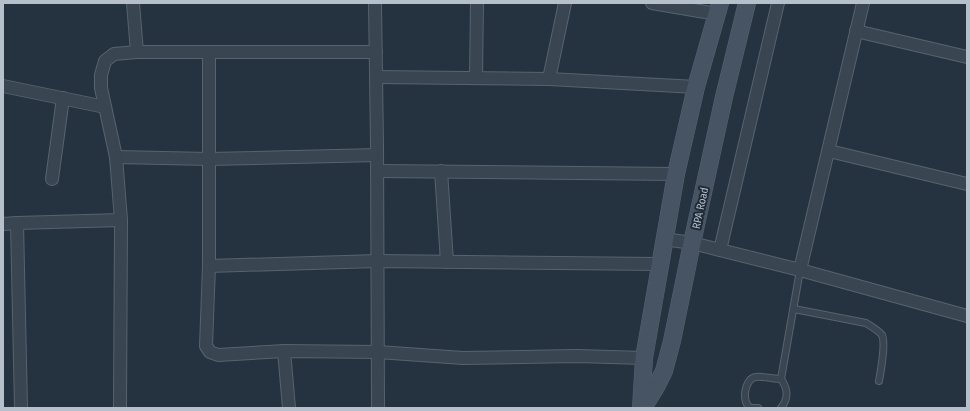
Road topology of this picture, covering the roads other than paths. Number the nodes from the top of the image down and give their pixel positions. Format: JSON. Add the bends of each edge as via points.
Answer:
{"nodes":[{"id":1,"x":133,"y":3,"type":"edge"},
{"id":2,"x":375,"y":3,"type":"edge"},
{"id":3,"x":477,"y":3,"type":"edge"},
{"id":4,"x":565,"y":3,"type":"edge"},
{"id":5,"x":652,"y":3,"type":"edge"},
{"id":6,"x":747,"y":3,"type":"edge"},
{"id":7,"x":778,"y":3,"type":"edge"},
{"id":8,"x":863,"y":3,"type":"edge"},
{"id":9,"x":718,"y":9,"type":"edge"},
{"id":10,"x":856,"y":31,"type":"junction"},
{"id":11,"x":138,"y":52,"type":"junction"},
{"id":12,"x":209,"y":52,"type":"junction"},
{"id":13,"x":376,"y":52,"type":"junction"},
{"id":14,"x":967,"y":57,"type":"edge"},
{"id":15,"x":376,"y":78,"type":"junction"},
{"id":16,"x":476,"y":78,"type":"junction"},
{"id":17,"x":549,"y":79,"type":"junction"},
{"id":18,"x":3,"y":86,"type":"edge"},
{"id":19,"x":696,"y":87,"type":"junction"},
{"id":20,"x":63,"y":98,"type":"junction"},
{"id":21,"x":105,"y":107,"type":"junction"},
{"id":22,"x":829,"y":150,"type":"junction"},
{"id":23,"x":377,"y":155,"type":"junction"},
{"id":24,"x":116,"y":157,"type":"junction"},
{"id":25,"x":209,"y":159,"type":"junction"},
{"id":26,"x":378,"y":171,"type":"junction"},
{"id":27,"x":441,"y":171,"type":"junction"},
{"id":28,"x":676,"y":174,"type":"junction"},
{"id":29,"x":52,"y":179,"type":"dead end"},
{"id":30,"x":967,"y":184,"type":"edge"},
{"id":31,"x":121,"y":220,"type":"junction"},
{"id":32,"x":18,"y":223,"type":"junction"},
{"id":33,"x":3,"y":224,"type":"edge"},
{"id":34,"x":664,"y":239,"type":"junction"},
{"id":35,"x":692,"y":243,"type":"junction"},
{"id":36,"x":720,"y":250,"type":"junction"},
{"id":37,"x":378,"y":261,"type":"junction"},
{"id":38,"x":447,"y":262,"type":"junction"},
{"id":39,"x":660,"y":264,"type":"junction"},
{"id":40,"x":209,"y":266,"type":"junction"},
{"id":41,"x":800,"y":270,"type":"junction"},
{"id":42,"x":794,"y":309,"type":"junction"},
{"id":43,"x":967,"y":316,"type":"edge"},
{"id":44,"x":284,"y":351,"type":"junction"},
{"id":45,"x":378,"y":352,"type":"junction"},
{"id":46,"x":644,"y":358,"type":"junction"},
{"id":47,"x":781,"y":379,"type":"junction"},
{"id":48,"x":879,"y":381,"type":"dead end"},
{"id":49,"x":21,"y":408,"type":"edge"},
{"id":50,"x":120,"y":408,"type":"edge"},
{"id":51,"x":289,"y":408,"type":"edge"},
{"id":52,"x":378,"y":408,"type":"edge"},
{"id":53,"x":642,"y":408,"type":"edge"},
{"id":54,"x":758,"y":408,"type":"edge"},
{"id":55,"x":781,"y":408,"type":"edge"}],
"edges":[{"from":1,"to":11,"type":"street"},
{"from":2,"to":13,"type":"street"},
{"from":3,"to":16,"type":"street"},
{"from":4,"to":17,"type":"street"},
{"from":5,"to":9,"type":"street"},
{"from":6,"to":35,"type":"street","name":"RPA Road"},
{"from":7,"to":36,"type":"street"},
{"from":8,"to":10,"type":"street"},
{"from":9,"to":19,"type":"street","name":"RPA Road"},
{"from":10,"to":14,"type":"street"},
{"from":10,"to":22,"type":"street"},
{"from":11,"to":12,"type":"street"},
{"from":11,"to":21,"type":"street","via":[[114,54],[105,61],[101,88]]},
{"from":12,"to":13,"type":"street"},
{"from":12,"to":25,"type":"street"},
{"from":13,"to":15,"type":"street"},
{"from":15,"to":16,"type":"street"},
{"from":15,"to":23,"type":"street"},
{"from":16,"to":17,"type":"street"},
{"from":17,"to":19,"type":"street"},
{"from":18,"to":20,"type":"street"},
{"from":19,"to":28,"type":"street","name":"RPA Road"},
{"from":20,"to":21,"type":"street"},
{"from":20,"to":29,"type":"street"},
{"from":21,"to":24,"type":"street"},
{"from":22,"to":30,"type":"street"},
{"from":22,"to":41,"type":"street"},
{"from":23,"to":25,"type":"street"},
{"from":23,"to":26,"type":"street"},
{"from":24,"to":25,"type":"street"},
{"from":24,"to":31,"type":"street"},
{"from":25,"to":40,"type":"street"},
{"from":26,"to":27,"type":"street"},
{"from":26,"to":37,"type":"street"},
{"from":27,"to":28,"type":"street"},
{"from":27,"to":38,"type":"street"},
{"from":28,"to":34,"type":"street","name":"RPA Road"},
{"from":31,"to":32,"type":"street"},
{"from":31,"to":50,"type":"street"},
{"from":32,"to":33,"type":"street"},
{"from":32,"to":49,"type":"street"},
{"from":34,"to":35,"type":"street"},
{"from":34,"to":39,"type":"street","name":"RPA Road"},
{"from":35,"to":36,"type":"street"},
{"from":35,"to":53,"type":"street","name":"RPA Road","via":[[664,371]]},
{"from":36,"to":41,"type":"street"},
{"from":37,"to":38,"type":"street"},
{"from":37,"to":40,"type":"street"},
{"from":37,"to":45,"type":"street"},
{"from":38,"to":39,"type":"street"},
{"from":39,"to":46,"type":"street","name":"RPA Road"},
{"from":40,"to":44,"type":"street","via":[[206,346],[210,352],[218,354]]},
{"from":41,"to":42,"type":"lane"},
{"from":41,"to":43,"type":"street"},
{"from":42,"to":47,"type":"lane"},
{"from":42,"to":48,"type":"lane","via":[[866,323],[876,329],[884,344]]},
{"from":44,"to":45,"type":"street"},
{"from":44,"to":51,"type":"street"},
{"from":45,"to":46,"type":"street","via":[[463,358]]},
{"from":45,"to":52,"type":"street"},
{"from":46,"to":53,"type":"street","name":"RPA Road"},
{"from":47,"to":54,"type":"lane","via":[[751,379],[745,392],[746,399],[748,406]]},
{"from":47,"to":55,"type":"lane","via":[[787,391]]}]}
